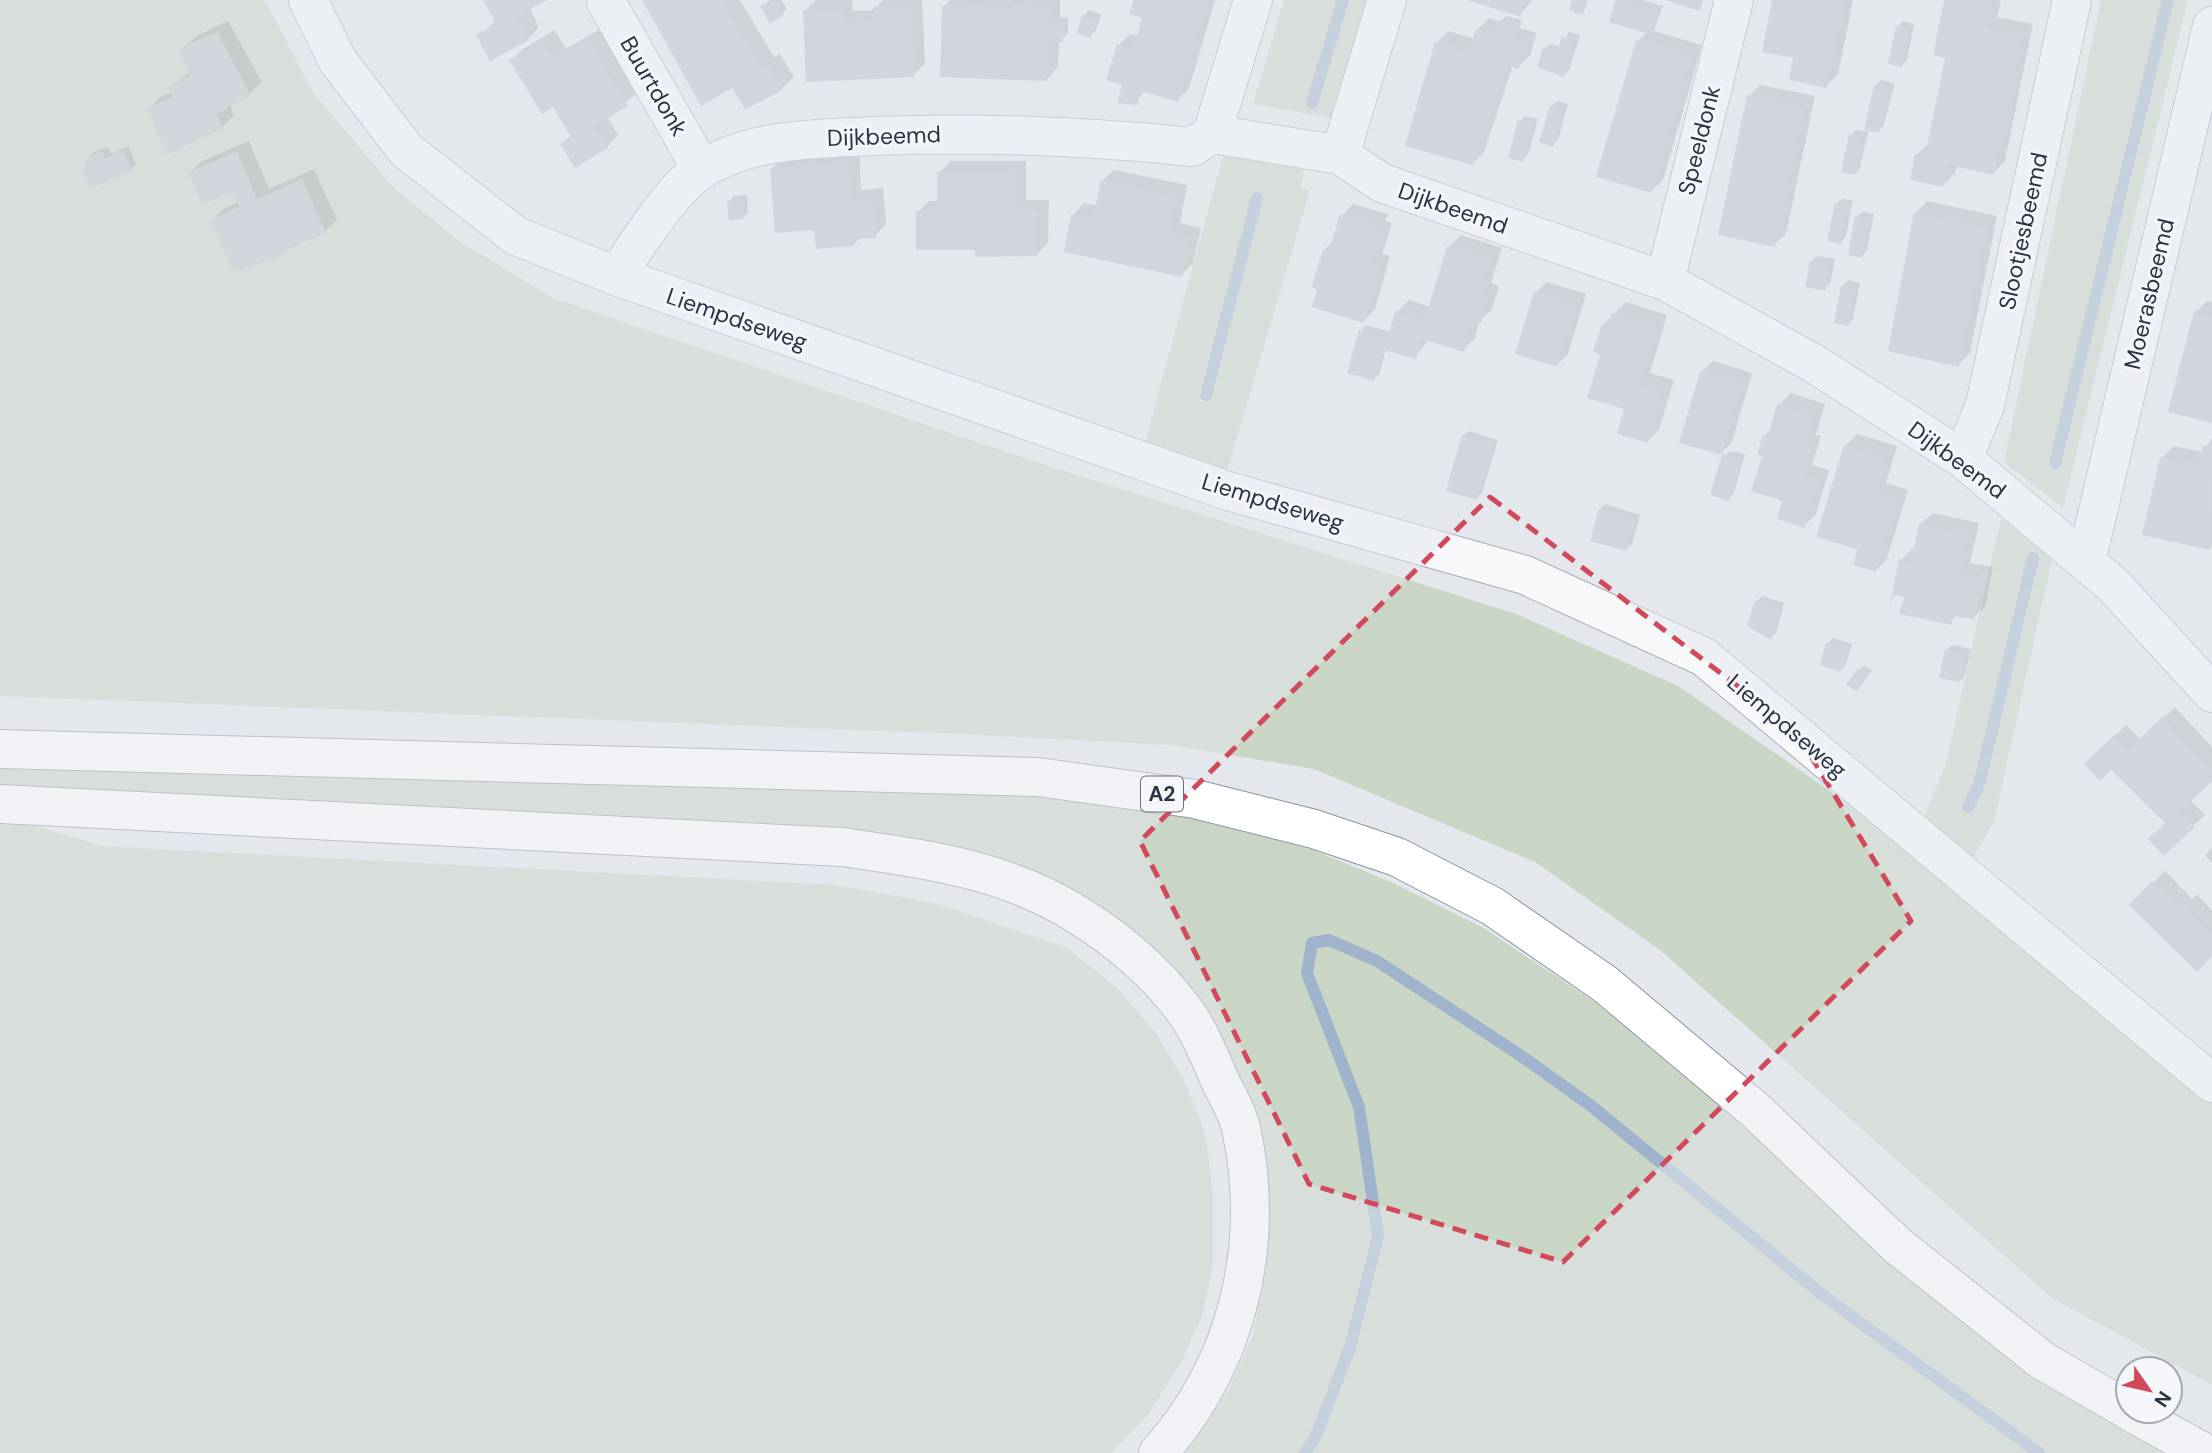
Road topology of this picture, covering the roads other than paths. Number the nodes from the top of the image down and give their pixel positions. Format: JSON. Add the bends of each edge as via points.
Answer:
{"nodes":[{"id":1,"x":308,"y":0,"type":"edge"},
{"id":2,"x":1254,"y":0,"type":"edge"},
{"id":3,"x":1387,"y":0,"type":"edge"},
{"id":4,"x":1734,"y":0,"type":"edge"},
{"id":5,"x":2072,"y":0,"type":"edge"},
{"id":6,"x":607,"y":2,"type":"dead end"},
{"id":7,"x":2212,"y":26,"type":"edge"},
{"id":8,"x":1212,"y":134,"type":"junction"},
{"id":9,"x":1340,"y":155,"type":"junction"},
{"id":10,"x":702,"y":170,"type":"junction"},
{"id":11,"x":616,"y":276,"type":"junction"},
{"id":12,"x":1665,"y":281,"type":"junction"},
{"id":13,"x":1963,"y":459,"type":"junction"},
{"id":14,"x":2086,"y":562,"type":"junction"},
{"id":15,"x":2212,"y":692,"type":"edge"},
{"id":16,"x":0,"y":749,"type":"edge"},
{"id":17,"x":0,"y":804,"type":"edge"},
{"id":18,"x":2212,"y":1083,"type":"edge"},
{"id":19,"x":2114,"y":1402,"type":"edge"},
{"id":20,"x":2154,"y":1425,"type":"edge"},
{"id":21,"x":1158,"y":1453,"type":"edge"},
{"id":22,"x":2205,"y":1453,"type":"edge"}],
"edges":[{"from":1,"to":11,"type":"street","name":"Liempdseweg","via":[[338,61],[406,150],[516,236]]},
{"from":2,"to":8,"type":"street"},
{"from":3,"to":9,"type":"street"},
{"from":4,"to":12,"type":"street","name":"Speeldonk"},
{"from":5,"to":13,"type":"street","name":"Slootjesbeemd","via":[[1985,405]]},
{"from":6,"to":10,"type":"street","name":"Buurtdonk"},
{"from":7,"to":14,"type":"street","name":"Moerasbeemd"},
{"from":8,"to":9,"type":"street","name":"Dijkbeemd"},
{"from":8,"to":10,"type":"street","name":"Dijkbeemd","via":[[1192,147],[965,132],[805,139],[753,148]]},
{"from":9,"to":12,"type":"street","name":"Dijkbeemd","via":[[1382,183]]},
{"from":10,"to":11,"type":"street","name":"Dijkbeemd","via":[[661,211]]},
{"from":11,"to":18,"type":"street","name":"Liempdseweg","via":[[1228,491],[1525,575],[1704,657]]},
{"from":12,"to":13,"type":"street","name":"Dijkbeemd","via":[[1813,363]]},
{"from":13,"to":14,"type":"street","name":"Dijkbeemd"},
{"from":14,"to":15,"type":"street","name":"Dijkbeemd"},
{"from":16,"to":19,"type":"highway","number":"A2","via":[[1038,777],[1195,799],[1314,829],[1397,857],[1492,906],[1605,984],[1755,1110],[1898,1246],[2043,1361]]},
{"from":17,"to":21,"type":"highway","via":[[842,847],[946,862],[1023,886],[1078,915],[1138,960],[1185,1010],[1241,1126],[1250,1194],[1247,1270],[1234,1328],[1211,1379],[1179,1430]]},
{"from":20,"to":22,"type":"highway","number":"A2"}]}
